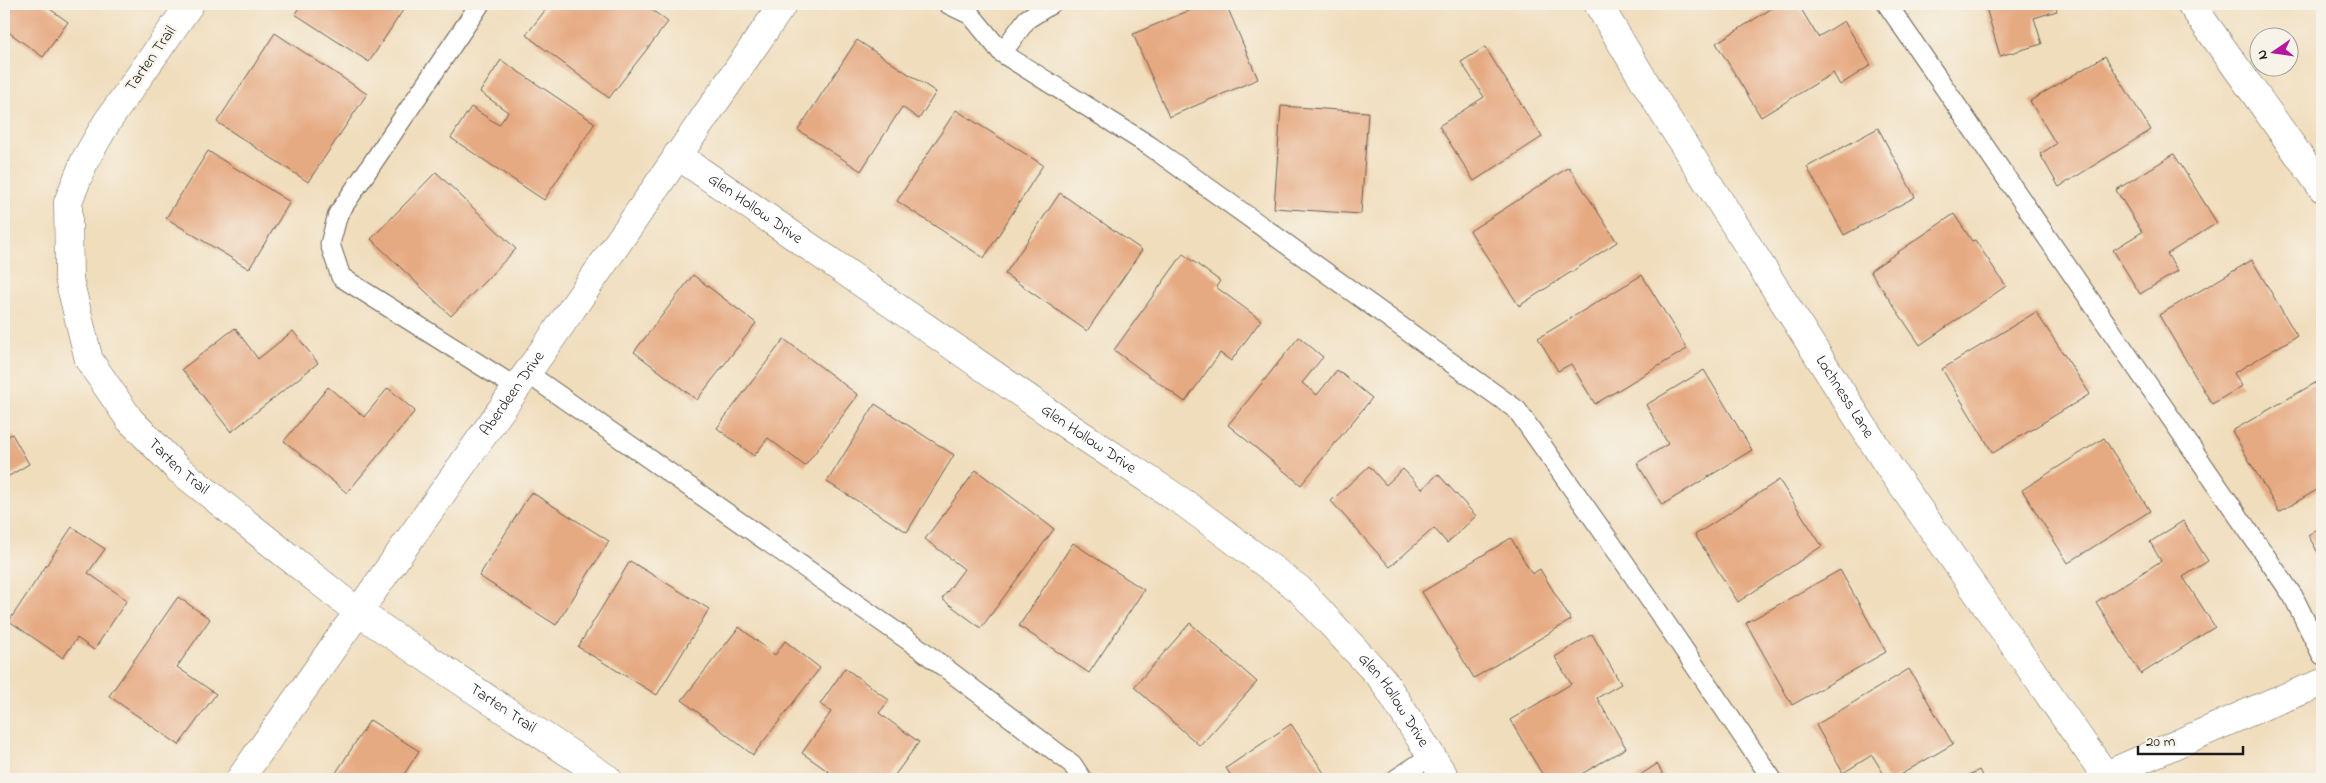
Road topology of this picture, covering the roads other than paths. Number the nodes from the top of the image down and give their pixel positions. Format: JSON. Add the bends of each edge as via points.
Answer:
{"nodes":[{"id":1,"x":190,"y":4,"type":"edge"},
{"id":2,"x":480,"y":4,"type":"edge"},
{"id":3,"x":783,"y":4,"type":"edge"},
{"id":4,"x":948,"y":4,"type":"edge"},
{"id":5,"x":1051,"y":4,"type":"edge"},
{"id":6,"x":1598,"y":4,"type":"edge"},
{"id":7,"x":1887,"y":4,"type":"edge"},
{"id":8,"x":2191,"y":4,"type":"edge"},
{"id":9,"x":1002,"y":53,"type":"junction"},
{"id":10,"x":677,"y":155,"type":"junction"},
{"id":11,"x":2322,"y":188,"type":"edge"},
{"id":12,"x":522,"y":380,"type":"junction"},
{"id":13,"x":358,"y":612,"type":"junction"},
{"id":14,"x":2322,"y":655,"type":"edge"},
{"id":15,"x":2322,"y":684,"type":"edge"},
{"id":16,"x":1431,"y":756,"type":"junction"},
{"id":17,"x":2107,"y":777,"type":"edge"},
{"id":18,"x":240,"y":779,"type":"edge"},
{"id":19,"x":608,"y":779,"type":"edge"},
{"id":20,"x":1082,"y":779,"type":"edge"},
{"id":21,"x":1396,"y":779,"type":"edge"},
{"id":22,"x":1446,"y":779,"type":"edge"},
{"id":23,"x":1772,"y":779,"type":"edge"}],
"edges":[{"from":1,"to":13,"type":"street","name":"Tarten Trail","via":[[107,122],[84,160],[68,202],[69,279],[89,360],[130,420],[178,469]]},
{"from":2,"to":12,"type":"lane","via":[[338,214],[330,244],[341,277]]},
{"from":3,"to":10,"type":"street","name":"Aberdeen Drive"},
{"from":4,"to":9,"type":"lane","via":[[971,15]]},
{"from":5,"to":9,"type":"lane","via":[[1027,19]]},
{"from":6,"to":17,"type":"street","name":"Lochness Lane","via":[[1662,112],[1889,466]]},
{"from":7,"to":14,"type":"lane","via":[[2293,596]]},
{"from":8,"to":11,"type":"street"},
{"from":9,"to":23,"type":"lane","via":[[1150,146],[1517,410]]},
{"from":10,"to":12,"type":"street","name":"Aberdeen Drive"},
{"from":10,"to":16,"type":"street","name":"Glen Hollow Drive","via":[[1187,505],[1299,589],[1383,680]]},
{"from":12,"to":13,"type":"street","name":"Aberdeen Drive"},
{"from":12,"to":20,"type":"lane","via":[[915,645],[1072,764]]},
{"from":13,"to":18,"type":"street","name":"Aberdeen Drive"},
{"from":13,"to":19,"type":"street","name":"Tarten Trail"},
{"from":15,"to":17,"type":"street","via":[[2268,704]]},
{"from":16,"to":21,"type":"lane"},
{"from":16,"to":22,"type":"street","name":"Glen Hollow Drive"}]}
